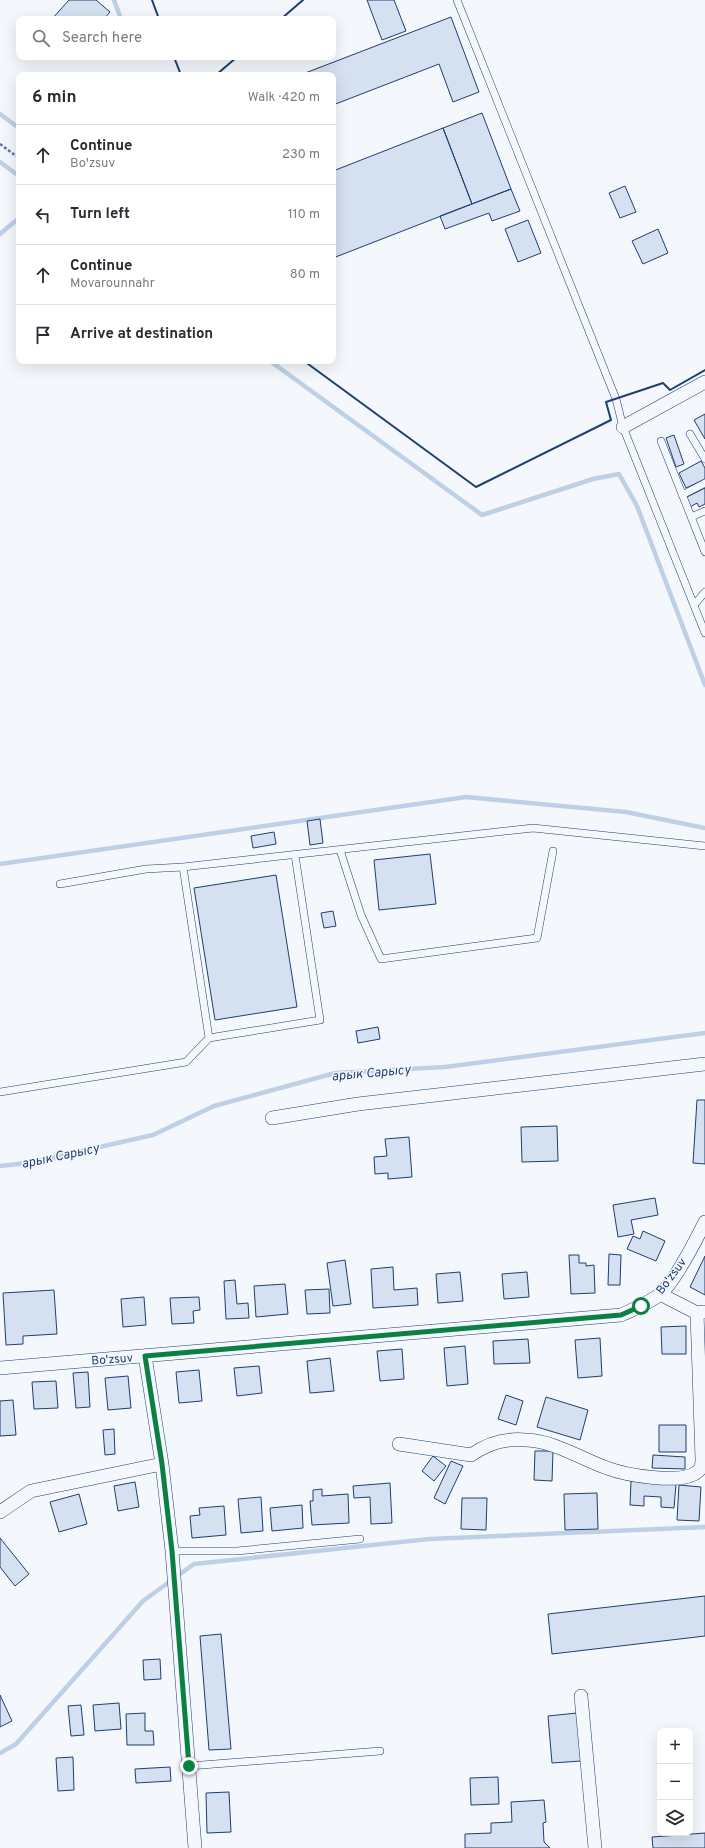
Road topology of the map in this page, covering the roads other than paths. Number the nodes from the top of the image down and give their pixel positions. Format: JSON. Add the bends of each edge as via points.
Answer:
{"nodes":[{"id":1,"x":457,"y":0,"type":"edge"},
{"id":2,"x":705,"y":382,"type":"edge"},
{"id":3,"x":623,"y":427,"type":"junction"},
{"id":4,"x":690,"y":434,"type":"dead end"},
{"id":5,"x":662,"y":441,"type":"dead end"},
{"id":6,"x":705,"y":460,"type":"edge"},
{"id":7,"x":705,"y":483,"type":"edge"},
{"id":8,"x":682,"y":495,"type":"junction"},
{"id":9,"x":705,"y":511,"type":"edge"},
{"id":10,"x":691,"y":517,"type":"junction"},
{"id":11,"x":705,"y":552,"type":"edge"},
{"id":12,"x":705,"y":592,"type":"edge"},
{"id":13,"x":694,"y":605,"type":"junction"},
{"id":14,"x":705,"y":633,"type":"edge"},
{"id":15,"x":705,"y":846,"type":"edge"},
{"id":16,"x":340,"y":850,"type":"junction"},
{"id":17,"x":553,"y":851,"type":"dead end"},
{"id":18,"x":295,"y":855,"type":"junction"},
{"id":19,"x":183,"y":867,"type":"junction"},
{"id":20,"x":60,"y":884,"type":"dead end"},
{"id":21,"x":209,"y":1038,"type":"junction"},
{"id":22,"x":705,"y":1064,"type":"edge"},
{"id":23,"x":0,"y":1092,"type":"edge"},
{"id":24,"x":272,"y":1118,"type":"dead end"},
{"id":25,"x":705,"y":1222,"type":"edge"},
{"id":26,"x":660,"y":1294,"type":"junction"},
{"id":27,"x":701,"y":1312,"type":"edge"},
{"id":28,"x":145,"y":1356,"type":"junction"},
{"id":29,"x":0,"y":1368,"type":"edge"},
{"id":30,"x":399,"y":1444,"type":"dead end"},
{"id":31,"x":162,"y":1464,"type":"junction"},
{"id":32,"x":0,"y":1512,"type":"edge"},
{"id":33,"x":360,"y":1539,"type":"dead end"},
{"id":34,"x":172,"y":1556,"type":"junction"},
{"id":35,"x":581,"y":1696,"type":"dead end"},
{"id":36,"x":380,"y":1751,"type":"dead end"},
{"id":37,"x":189,"y":1766,"type":"junction"},
{"id":38,"x":194,"y":1848,"type":"edge"},
{"id":39,"x":595,"y":1848,"type":"edge"}],
"edges":[{"from":1,"to":3,"type":"lane","via":[[616,399]]},
{"from":2,"to":3,"type":"street"},
{"from":3,"to":13,"type":"lane"},
{"from":4,"to":6,"type":"lane"},
{"from":5,"to":8,"type":"lane"},
{"from":7,"to":8,"type":"lane"},
{"from":8,"to":10,"type":"lane"},
{"from":9,"to":10,"type":"lane"},
{"from":10,"to":11,"type":"lane"},
{"from":12,"to":13,"type":"lane"},
{"from":13,"to":14,"type":"lane"},
{"from":15,"to":16,"type":"lane","via":[[533,828]]},
{"from":16,"to":17,"type":"lane","via":[[361,915],[381,959],[537,938]]},
{"from":16,"to":18,"type":"lane"},
{"from":18,"to":19,"type":"lane"},
{"from":18,"to":21,"type":"lane","via":[[320,1020]]},
{"from":19,"to":20,"type":"lane","via":[[146,869]]},
{"from":19,"to":21,"type":"lane"},
{"from":21,"to":23,"type":"lane","via":[[186,1062]]},
{"from":22,"to":24,"type":"street","via":[[358,1104]]},
{"from":25,"to":26,"type":"street","name":"Bo'zsuv","via":[[679,1269]]},
{"from":26,"to":27,"type":"street"},
{"from":26,"to":28,"type":"street","name":"Bo'zsuv","via":[[621,1315]]},
{"from":27,"to":30,"type":"street","via":[[702,1459],[700,1470],[694,1475],[685,1478],[634,1475],[608,1469],[548,1444],[527,1440],[494,1443],[484,1446],[472,1455]]},
{"from":28,"to":29,"type":"street","name":"Bo'zsuv"},
{"from":28,"to":31,"type":"street"},
{"from":31,"to":32,"type":"street","via":[[31,1491]]},
{"from":31,"to":34,"type":"street"},
{"from":33,"to":34,"type":"lane"},
{"from":34,"to":37,"type":"street"},
{"from":35,"to":39,"type":"street"},
{"from":36,"to":37,"type":"lane"},
{"from":37,"to":38,"type":"street"}]}
